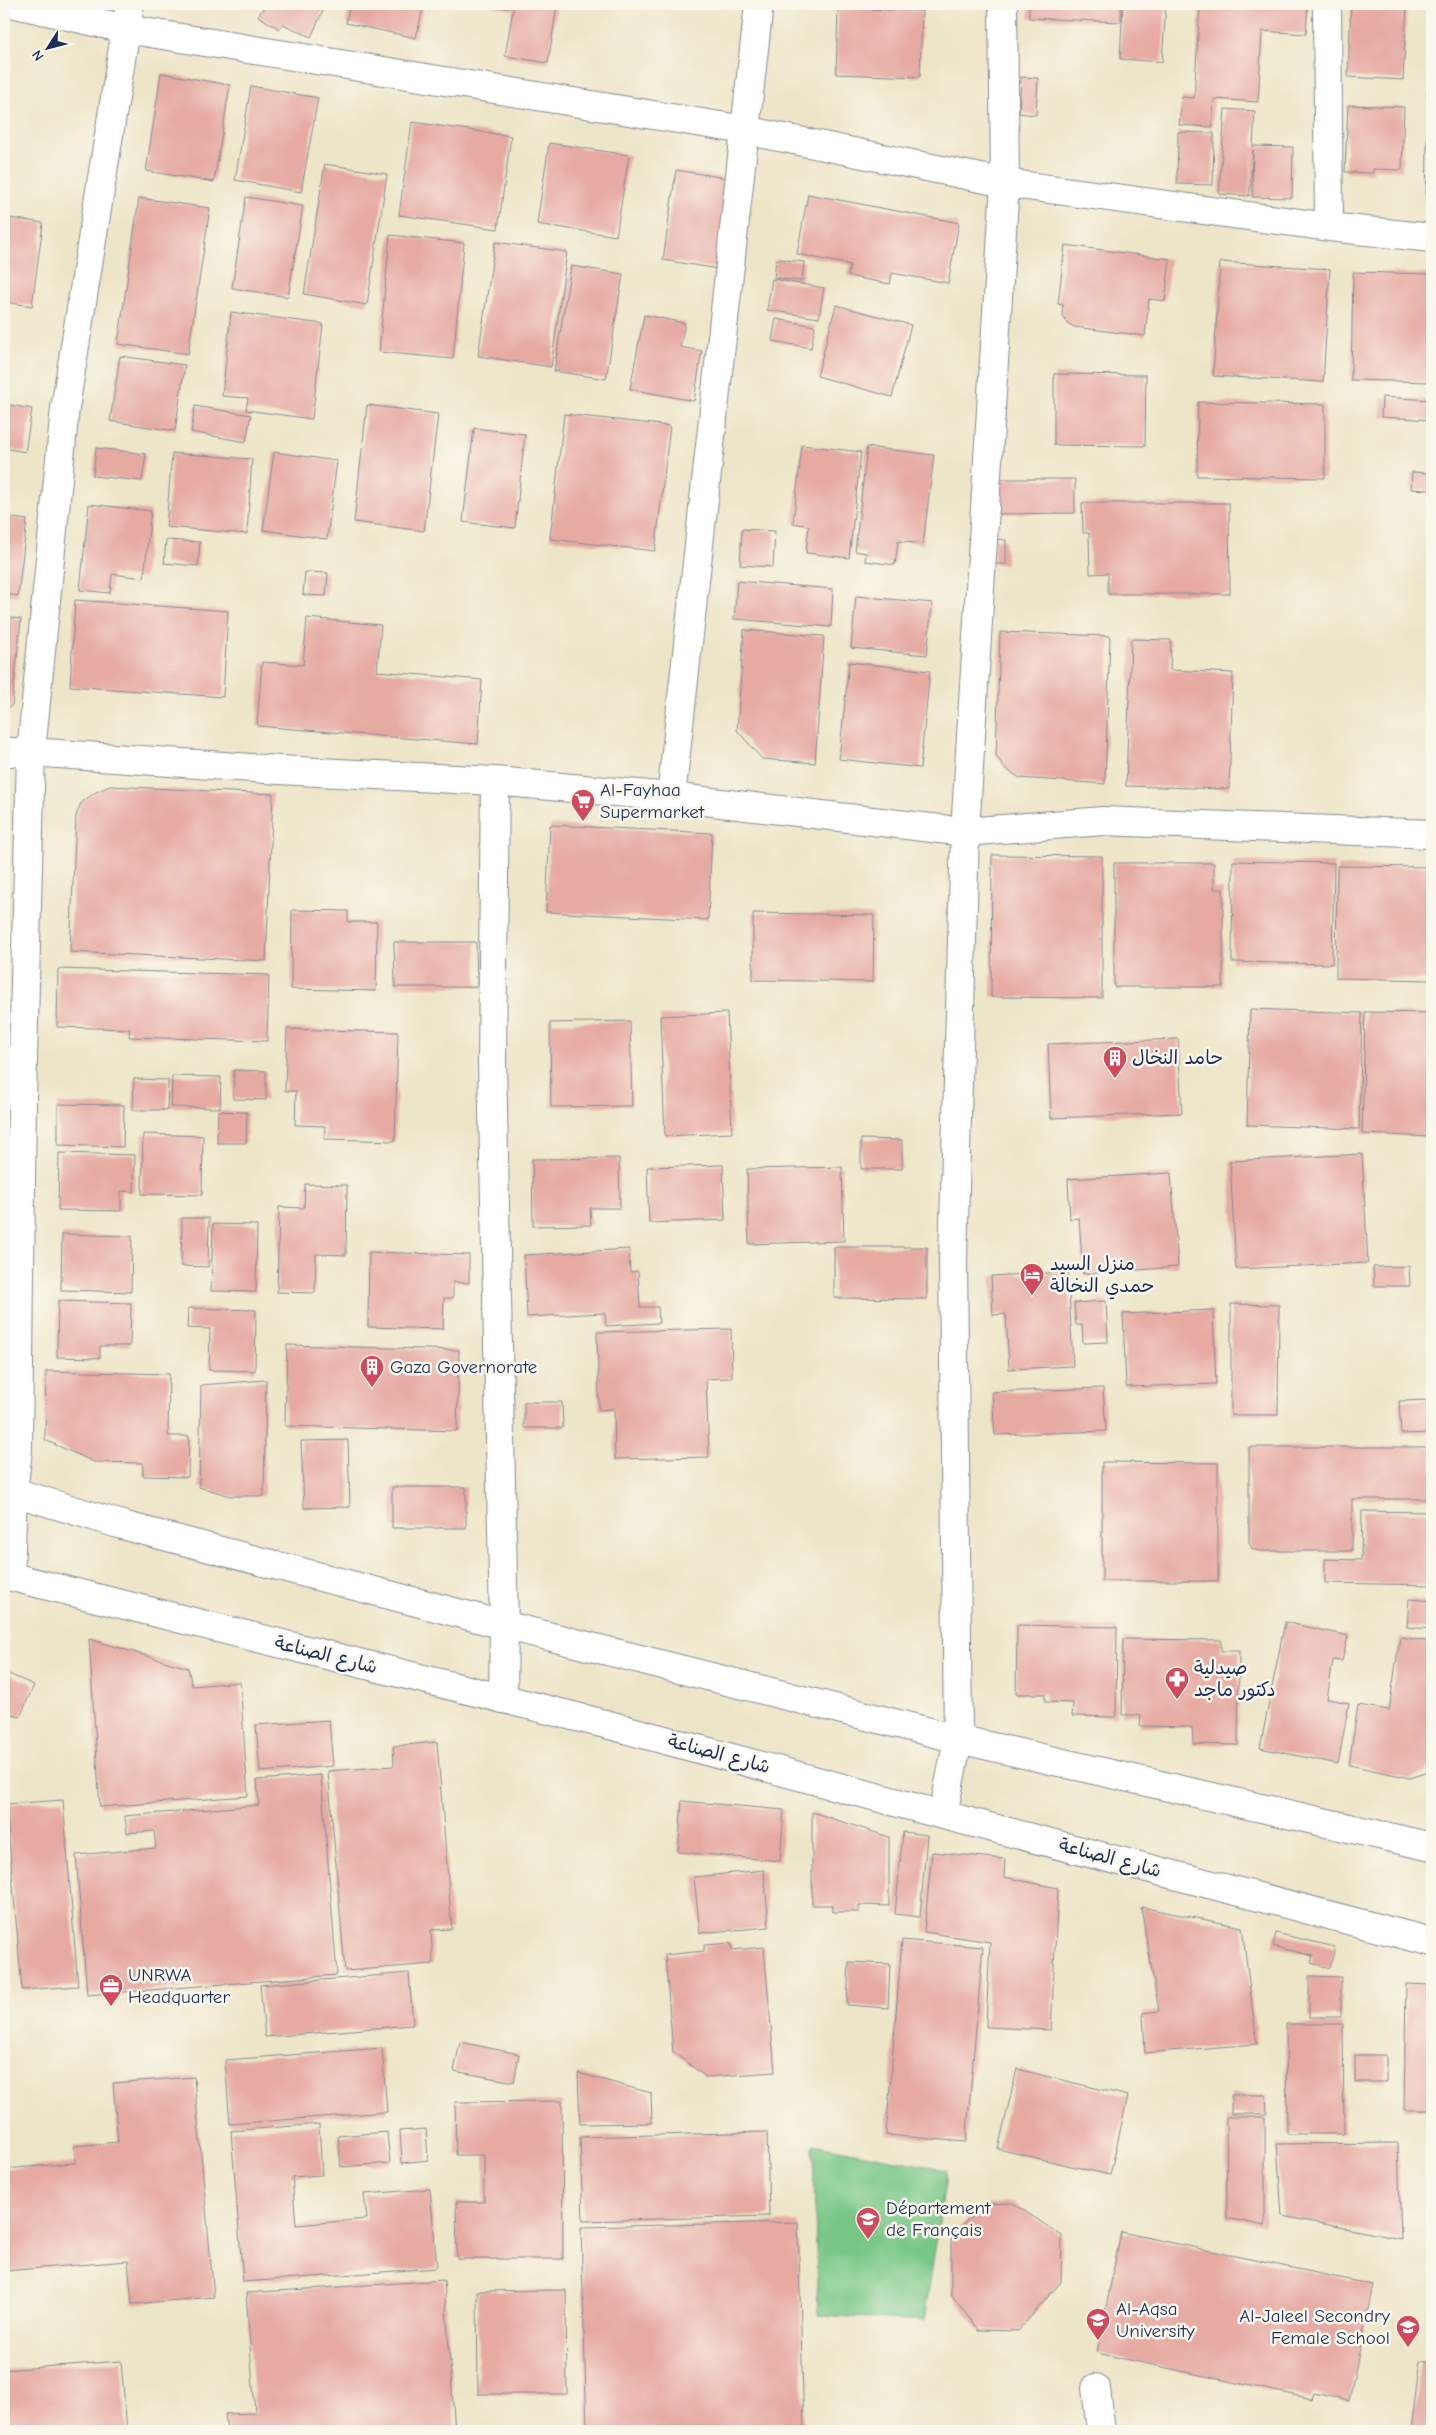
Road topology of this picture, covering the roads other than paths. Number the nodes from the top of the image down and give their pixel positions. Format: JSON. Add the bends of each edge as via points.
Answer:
{"nodes":[{"id":1,"x":16,"y":4,"type":"edge"},
{"id":2,"x":759,"y":4,"type":"edge"},
{"id":3,"x":1002,"y":4,"type":"edge"},
{"id":4,"x":1328,"y":4,"type":"edge"},
{"id":5,"x":128,"y":16,"type":"edge"},
{"id":6,"x":745,"y":130,"type":"junction"},
{"id":7,"x":1005,"y":183,"type":"junction"},
{"id":8,"x":1329,"y":228,"type":"junction"},
{"id":9,"x":1432,"y":238,"type":"edge"},
{"id":10,"x":4,"y":752,"type":"edge"},
{"id":11,"x":31,"y":752,"type":"junction"},
{"id":12,"x":495,"y":781,"type":"junction"},
{"id":13,"x":671,"y":797,"type":"junction"},
{"id":14,"x":965,"y":832,"type":"junction"},
{"id":15,"x":1432,"y":834,"type":"edge"},
{"id":16,"x":8,"y":1490,"type":"edge"},
{"id":17,"x":7,"y":1576,"type":"edge"},
{"id":18,"x":504,"y":1625,"type":"junction"},
{"id":19,"x":503,"y":1699,"type":"junction"},
{"id":20,"x":958,"y":1739,"type":"junction"},
{"id":21,"x":943,"y":1815,"type":"junction"},
{"id":22,"x":1432,"y":1846,"type":"edge"},
{"id":23,"x":1432,"y":1942,"type":"edge"},
{"id":24,"x":1096,"y":2388,"type":"dead end"},
{"id":25,"x":1101,"y":2431,"type":"edge"}],
"edges":[{"from":1,"to":5,"type":"street"},
{"from":2,"to":6,"type":"street"},
{"from":3,"to":7,"type":"street"},
{"from":4,"to":8,"type":"street"},
{"from":5,"to":6,"type":"street"},
{"from":5,"to":11,"type":"street","via":[[65,408]]},
{"from":6,"to":7,"type":"street"},
{"from":6,"to":13,"type":"street"},
{"from":7,"to":8,"type":"street"},
{"from":7,"to":14,"type":"street"},
{"from":8,"to":9,"type":"street"},
{"from":10,"to":11,"type":"street"},
{"from":11,"to":12,"type":"street"},
{"from":11,"to":16,"type":"street","via":[[22,1099],[18,1450]]},
{"from":12,"to":13,"type":"street"},
{"from":12,"to":18,"type":"street","via":[[492,1062]]},
{"from":13,"to":14,"type":"street"},
{"from":14,"to":15,"type":"street","via":[[1103,822]]},
{"from":14,"to":20,"type":"street","via":[[954,1260]]},
{"from":16,"to":17,"type":"street"},
{"from":16,"to":18,"type":"street","via":[[122,1525]]},
{"from":17,"to":19,"type":"street","name":"شارع الصناعة"},
{"from":18,"to":19,"type":"street"},
{"from":18,"to":20,"type":"street"},
{"from":19,"to":21,"type":"street","name":"شارع الصناعة"},
{"from":20,"to":21,"type":"street"},
{"from":20,"to":22,"type":"street"},
{"from":21,"to":23,"type":"street","name":"شارع الصناعة"},
{"from":24,"to":25,"type":"street"}]}
